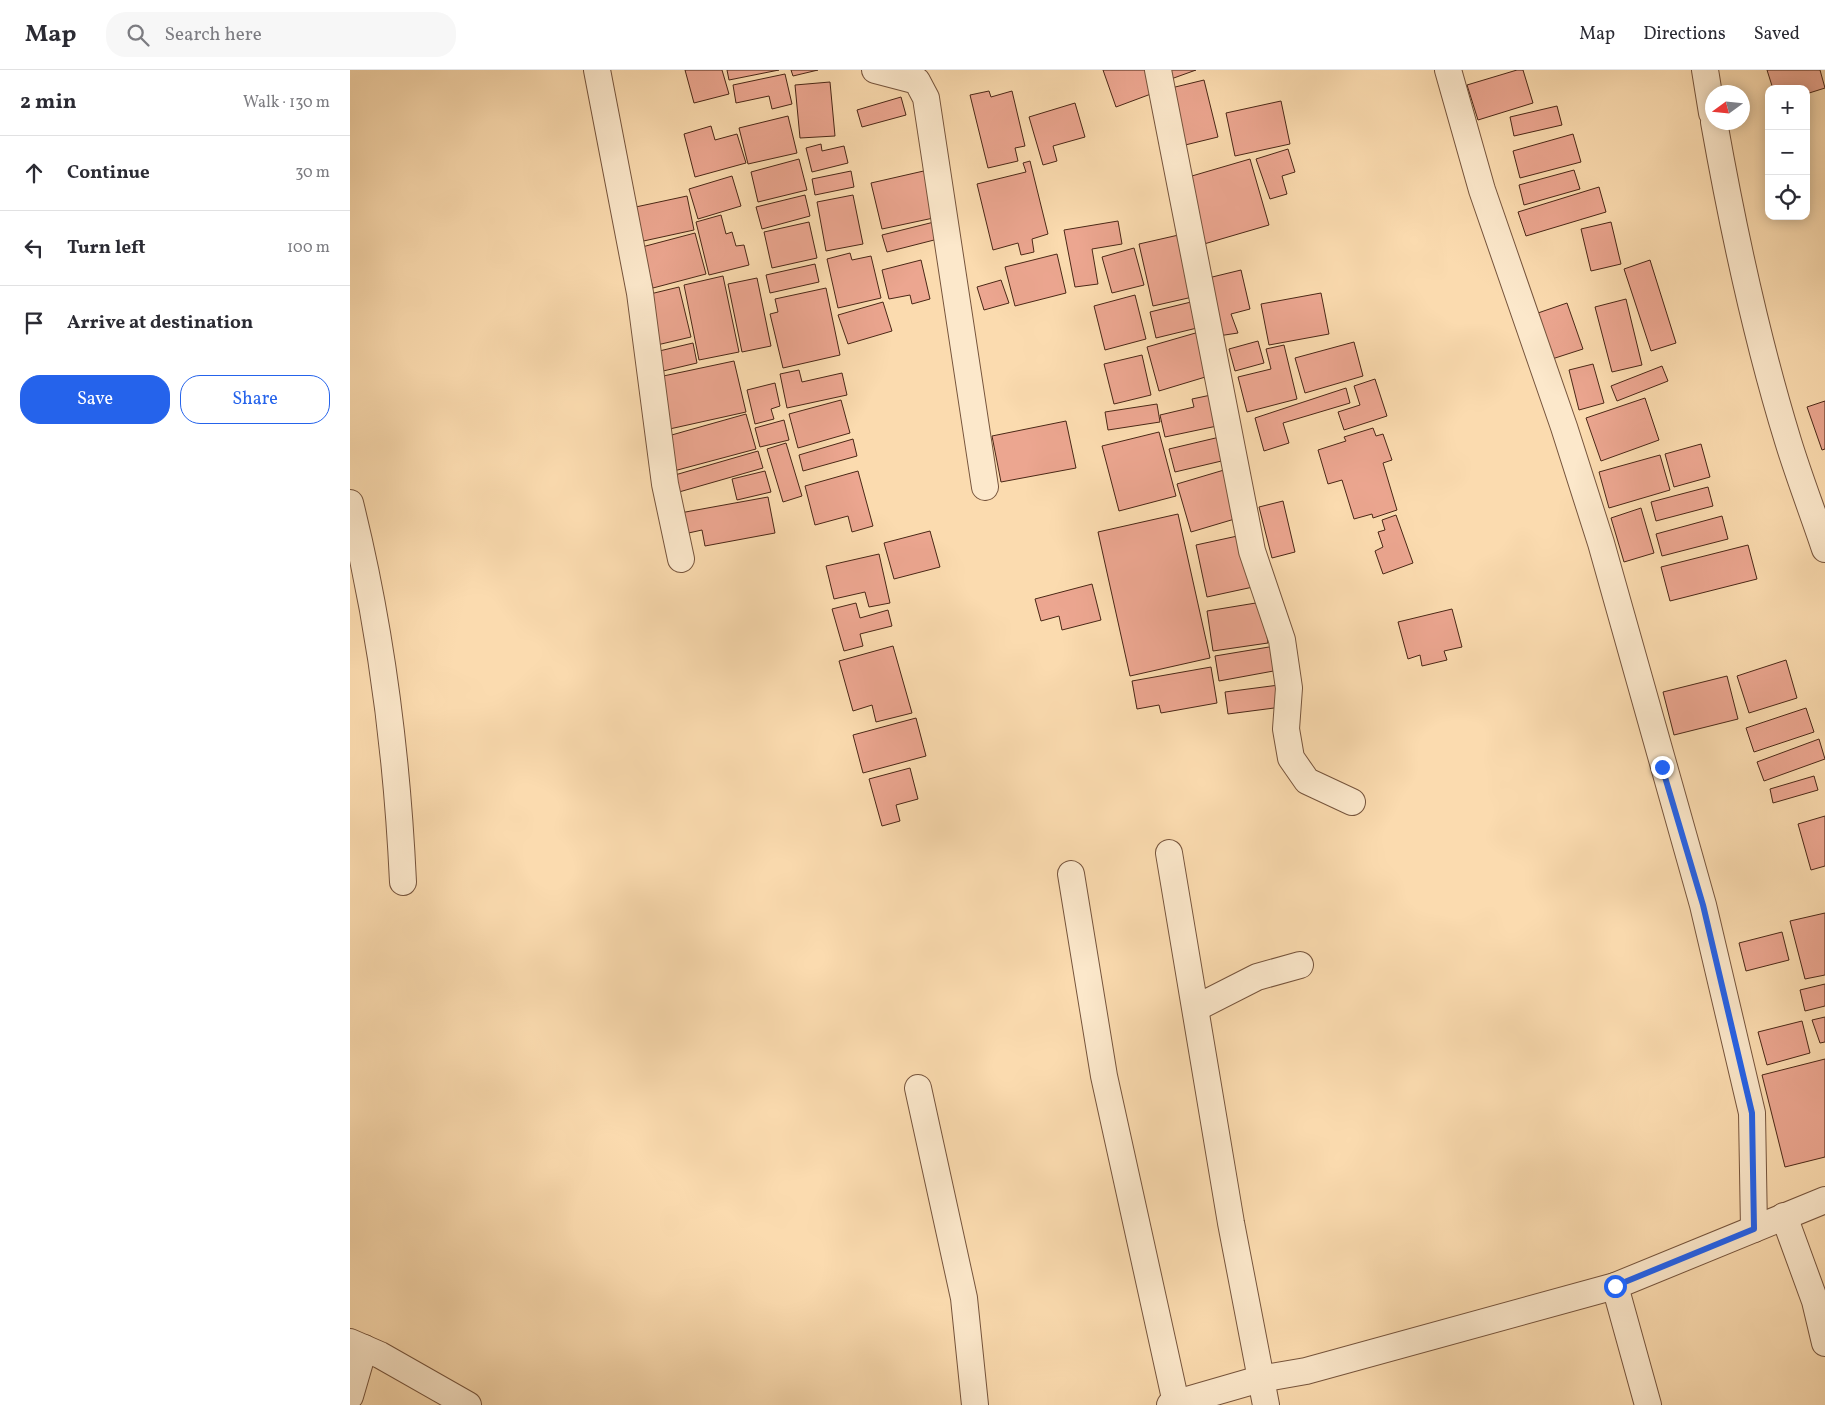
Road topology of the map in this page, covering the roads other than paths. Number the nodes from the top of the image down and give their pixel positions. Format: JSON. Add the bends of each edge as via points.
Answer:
{"nodes":[{"id":1,"x":597,"y":70,"type":"edge"},
{"id":2,"x":874,"y":70,"type":"edge"},
{"id":3,"x":1158,"y":70,"type":"edge"},
{"id":4,"x":1448,"y":70,"type":"edge"},
{"id":5,"x":1705,"y":70,"type":"edge"},
{"id":6,"x":1707,"y":85,"type":"edge"},
{"id":7,"x":1715,"y":130,"type":"edge"},
{"id":8,"x":985,"y":487,"type":"dead end"},
{"id":9,"x":350,"y":502,"type":"edge"},
{"id":10,"x":1825,"y":549,"type":"edge"},
{"id":11,"x":681,"y":559,"type":"dead end"},
{"id":12,"x":1352,"y":802,"type":"dead end"},
{"id":13,"x":1169,"y":854,"type":"dead end"},
{"id":14,"x":1071,"y":874,"type":"dead end"},
{"id":15,"x":403,"y":882,"type":"dead end"},
{"id":16,"x":1300,"y":965,"type":"dead end"},
{"id":17,"x":1196,"y":1008,"type":"junction"},
{"id":18,"x":918,"y":1088,"type":"dead end"},
{"id":19,"x":1825,"y":1200,"type":"edge"},
{"id":20,"x":1784,"y":1216,"type":"junction"},
{"id":21,"x":1754,"y":1229,"type":"junction"},
{"id":22,"x":1615,"y":1286,"type":"junction"},
{"id":23,"x":1825,"y":1343,"type":"edge"},
{"id":24,"x":357,"y":1345,"type":"edge"},
{"id":25,"x":1260,"y":1379,"type":"junction"},
{"id":26,"x":350,"y":1396,"type":"edge"},
{"id":27,"x":1173,"y":1404,"type":"edge"},
{"id":28,"x":468,"y":1405,"type":"edge"},
{"id":29,"x":975,"y":1405,"type":"edge"},
{"id":30,"x":1266,"y":1405,"type":"edge"},
{"id":31,"x":1648,"y":1405,"type":"edge"}],
"edges":[{"from":1,"to":11,"type":"street","via":[[640,293],[665,484]]},
{"from":2,"to":8,"type":"street","via":[[917,81],[926,98]]},
{"from":3,"to":12,"type":"street","via":[[1252,551],[1282,640],[1289,688],[1286,729],[1291,758],[1307,781]]},
{"from":4,"to":21,"type":"street","via":[[1482,190],[1601,543],[1703,905],[1752,1113]]},
{"from":5,"to":6,"type":"street"},
{"from":7,"to":10,"type":"street","via":[[1727,197],[1756,321],[1788,441]]},
{"from":9,"to":15,"type":"street","via":[[381,654],[399,795]]},
{"from":13,"to":17,"type":"street"},
{"from":14,"to":27,"type":"street","via":[[1104,1076]]},
{"from":16,"to":17,"type":"street","via":[[1257,977]]},
{"from":17,"to":25,"type":"street"},
{"from":18,"to":29,"type":"street","via":[[964,1298]]},
{"from":19,"to":20,"type":"street"},
{"from":20,"to":21,"type":"street"},
{"from":20,"to":23,"type":"street"},
{"from":21,"to":22,"type":"street"},
{"from":22,"to":25,"type":"street","via":[[1306,1371]]},
{"from":22,"to":31,"type":"street"},
{"from":24,"to":26,"type":"street"},
{"from":24,"to":28,"type":"street"},
{"from":25,"to":27,"type":"street"},
{"from":25,"to":30,"type":"street"}]}
